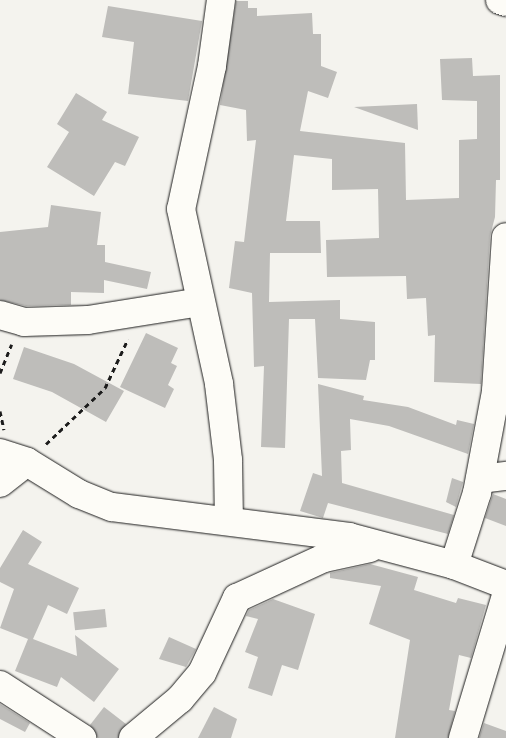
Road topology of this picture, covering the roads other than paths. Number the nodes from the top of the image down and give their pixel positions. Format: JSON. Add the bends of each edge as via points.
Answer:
{"nodes":[{"id":1,"x":221,"y":0,"type":"edge"},
{"id":2,"x":500,"y":0,"type":"edge"},
{"id":3,"x":506,"y":2,"type":"edge"},
{"id":4,"x":506,"y":237,"type":"edge"},
{"id":5,"x":201,"y":302,"type":"junction"},
{"id":6,"x":12,"y":318,"type":"edge"},
{"id":7,"x":0,"y":453,"type":"edge"},
{"id":8,"x":27,"y":462,"type":"junction"},
{"id":9,"x":493,"y":478,"type":"edge"},
{"id":10,"x":0,"y":483,"type":"edge"},
{"id":11,"x":229,"y":521,"type":"junction"},
{"id":12,"x":387,"y":546,"type":"junction"},
{"id":13,"x":454,"y":565,"type":"junction"},
{"id":14,"x":506,"y":585,"type":"edge"},
{"id":15,"x":506,"y":596,"type":"edge"},
{"id":16,"x":0,"y":685,"type":"edge"},
{"id":17,"x":82,"y":738,"type":"edge"},
{"id":18,"x":133,"y":738,"type":"edge"},
{"id":19,"x":463,"y":738,"type":"edge"}],
"edges":[{"from":1,"to":5,"type":"street","via":[[212,66],[181,209]]},
{"from":2,"to":3,"type":"street"},
{"from":4,"to":9,"type":"street"},
{"from":5,"to":6,"type":"street","via":[[88,320]]},
{"from":5,"to":11,"type":"street","via":[[219,384],[228,460]]},
{"from":7,"to":8,"type":"street"},
{"from":8,"to":10,"type":"street"},
{"from":8,"to":11,"type":"street","via":[[79,494],[112,507]]},
{"from":9,"to":13,"type":"street"},
{"from":11,"to":12,"type":"street"},
{"from":12,"to":13,"type":"street"},
{"from":12,"to":18,"type":"street","via":[[337,554],[237,598],[202,673],[180,699]]},
{"from":13,"to":14,"type":"street"},
{"from":15,"to":19,"type":"street"},
{"from":16,"to":17,"type":"street"}]}
